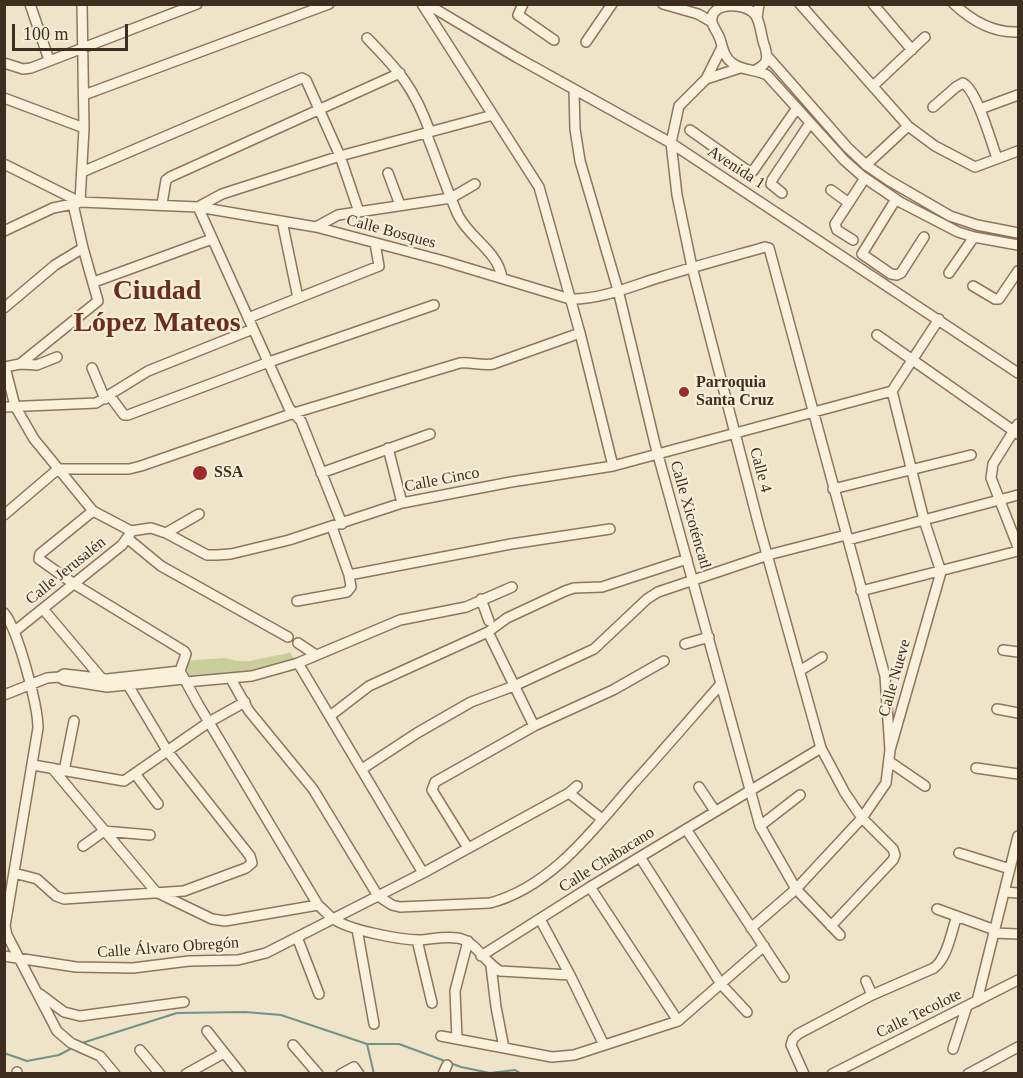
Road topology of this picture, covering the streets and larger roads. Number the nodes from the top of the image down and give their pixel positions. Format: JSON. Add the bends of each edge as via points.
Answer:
{"nodes":[{"id":1,"x":30,"y":4,"type":"edge"},
{"id":2,"x":82,"y":4,"type":"edge"},
{"id":3,"x":197,"y":4,"type":"edge"},
{"id":4,"x":329,"y":4,"type":"edge"},
{"id":5,"x":422,"y":4,"type":"edge"},
{"id":6,"x":427,"y":4,"type":"edge"},
{"id":7,"x":523,"y":4,"type":"edge"},
{"id":8,"x":612,"y":4,"type":"edge"},
{"id":9,"x":663,"y":4,"type":"edge"},
{"id":10,"x":713,"y":4,"type":"edge"},
{"id":11,"x":759,"y":4,"type":"edge"},
{"id":12,"x":800,"y":4,"type":"edge"},
{"id":13,"x":873,"y":4,"type":"edge"},
{"id":14,"x":954,"y":4,"type":"edge"},
{"id":15,"x":737,"y":5,"type":"edge"},
{"id":16,"x":724,"y":7,"type":"junction"},
{"id":17,"x":757,"y":18,"type":"junction"},
{"id":18,"x":712,"y":22,"type":"junction"},
{"id":19,"x":1018,"y":32,"type":"edge"},
{"id":20,"x":925,"y":37,"type":"dead end"},
{"id":21,"x":367,"y":38,"type":"dead end"},
{"id":22,"x":554,"y":40,"type":"dead end"},
{"id":23,"x":586,"y":42,"type":"dead end"},
{"id":24,"x":722,"y":46,"type":"junction"},
{"id":25,"x":83,"y":48,"type":"junction"},
{"id":26,"x":912,"y":50,"type":"junction"},
{"id":27,"x":768,"y":57,"type":"junction"},
{"id":28,"x":49,"y":60,"type":"junction"},
{"id":29,"x":4,"y":63,"type":"edge"},
{"id":30,"x":740,"y":68,"type":"junction"},
{"id":31,"x":757,"y":69,"type":"junction"},
{"id":32,"x":400,"y":73,"type":"junction"},
{"id":33,"x":706,"y":79,"type":"junction"},
{"id":34,"x":873,"y":87,"type":"junction"},
{"id":35,"x":574,"y":90,"type":"junction"},
{"id":36,"x":84,"y":95,"type":"junction"},
{"id":37,"x":1018,"y":95,"type":"edge"},
{"id":38,"x":4,"y":98,"type":"edge"},
{"id":39,"x":933,"y":107,"type":"dead end"},
{"id":40,"x":796,"y":108,"type":"junction"},
{"id":41,"x":980,"y":109,"type":"junction"},
{"id":42,"x":320,"y":110,"type":"junction"},
{"id":43,"x":493,"y":115,"type":"junction"},
{"id":44,"x":810,"y":123,"type":"junction"},
{"id":45,"x":908,"y":126,"type":"junction"},
{"id":46,"x":84,"y":128,"type":"junction"},
{"id":47,"x":690,"y":130,"type":"dead end"},
{"id":48,"x":428,"y":132,"type":"junction"},
{"id":49,"x":672,"y":143,"type":"junction"},
{"id":50,"x":1018,"y":151,"type":"edge"},
{"id":51,"x":340,"y":156,"type":"junction"},
{"id":52,"x":997,"y":158,"type":"junction"},
{"id":53,"x":4,"y":164,"type":"edge"},
{"id":54,"x":866,"y":165,"type":"junction"},
{"id":55,"x":82,"y":172,"type":"junction"},
{"id":56,"x":388,"y":173,"type":"dead end"},
{"id":57,"x":866,"y":178,"type":"junction"},
{"id":58,"x":475,"y":184,"type":"dead end"},
{"id":59,"x":831,"y":190,"type":"dead end"},
{"id":60,"x":782,"y":193,"type":"dead end"},
{"id":61,"x":452,"y":198,"type":"junction"},
{"id":62,"x":896,"y":199,"type":"junction"},
{"id":63,"x":77,"y":203,"type":"junction"},
{"id":64,"x":849,"y":203,"type":"junction"},
{"id":65,"x":162,"y":204,"type":"junction"},
{"id":66,"x":400,"y":205,"type":"junction"},
{"id":67,"x":198,"y":207,"type":"junction"},
{"id":68,"x":359,"y":212,"type":"junction"},
{"id":69,"x":950,"y":216,"type":"junction"},
{"id":70,"x":282,"y":221,"type":"junction"},
{"id":71,"x":946,"y":226,"type":"junction"},
{"id":72,"x":316,"y":227,"type":"junction"},
{"id":73,"x":4,"y":231,"type":"edge"},
{"id":74,"x":1018,"y":233,"type":"edge"},
{"id":75,"x":924,"y":237,"type":"dead end"},
{"id":76,"x":974,"y":237,"type":"junction"},
{"id":77,"x":212,"y":239,"type":"junction"},
{"id":78,"x":853,"y":240,"type":"dead end"},
{"id":79,"x":375,"y":243,"type":"junction"},
{"id":80,"x":1018,"y":245,"type":"edge"},
{"id":81,"x":83,"y":248,"type":"junction"},
{"id":82,"x":692,"y":267,"type":"junction"},
{"id":83,"x":1018,"y":271,"type":"edge"},
{"id":84,"x":949,"y":273,"type":"dead end"},
{"id":85,"x":502,"y":278,"type":"junction"},
{"id":86,"x":94,"y":282,"type":"junction"},
{"id":87,"x":972,"y":286,"type":"dead end"},
{"id":88,"x":618,"y":290,"type":"junction"},
{"id":89,"x":298,"y":298,"type":"junction"},
{"id":90,"x":570,"y":299,"type":"junction"},
{"id":91,"x":434,"y":305,"type":"dead end"},
{"id":92,"x":4,"y":308,"type":"edge"},
{"id":93,"x":248,"y":318,"type":"junction"},
{"id":94,"x":939,"y":319,"type":"junction"},
{"id":95,"x":253,"y":329,"type":"junction"},
{"id":96,"x":580,"y":333,"type":"junction"},
{"id":97,"x":877,"y":335,"type":"dead end"},
{"id":98,"x":57,"y":357,"type":"dead end"},
{"id":99,"x":912,"y":360,"type":"junction"},
{"id":100,"x":269,"y":362,"type":"junction"},
{"id":101,"x":20,"y":364,"type":"junction"},
{"id":102,"x":5,"y":367,"type":"edge"},
{"id":103,"x":92,"y":368,"type":"dead end"},
{"id":104,"x":1018,"y":373,"type":"edge"},
{"id":105,"x":892,"y":391,"type":"junction"},
{"id":106,"x":107,"y":397,"type":"junction"},
{"id":107,"x":10,"y":406,"type":"edge"},
{"id":108,"x":294,"y":413,"type":"junction"},
{"id":109,"x":813,"y":413,"type":"junction"},
{"id":110,"x":1017,"y":429,"type":"edge"},
{"id":111,"x":735,"y":433,"type":"junction"},
{"id":112,"x":430,"y":434,"type":"dead end"},
{"id":113,"x":388,"y":448,"type":"junction"},
{"id":114,"x":657,"y":453,"type":"junction"},
{"id":115,"x":971,"y":455,"type":"dead end"},
{"id":116,"x":613,"y":466,"type":"junction"},
{"id":117,"x":910,"y":469,"type":"junction"},
{"id":118,"x":58,"y":470,"type":"junction"},
{"id":119,"x":321,"y":473,"type":"junction"},
{"id":120,"x":833,"y":489,"type":"junction"},
{"id":121,"x":1018,"y":495,"type":"edge"},
{"id":122,"x":999,"y":500,"type":"junction"},
{"id":123,"x":402,"y":503,"type":"junction"},
{"id":124,"x":93,"y":511,"type":"junction"},
{"id":125,"x":199,"y":514,"type":"dead end"},
{"id":126,"x":4,"y":515,"type":"edge"},
{"id":127,"x":924,"y":520,"type":"junction"},
{"id":128,"x":337,"y":525,"type":"junction"},
{"id":129,"x":610,"y":529,"type":"dead end"},
{"id":130,"x":166,"y":533,"type":"junction"},
{"id":131,"x":129,"y":535,"type":"junction"},
{"id":132,"x":847,"y":538,"type":"junction"},
{"id":133,"x":1018,"y":549,"type":"edge"},
{"id":134,"x":768,"y":555,"type":"junction"},
{"id":135,"x":687,"y":559,"type":"junction"},
{"id":136,"x":940,"y":572,"type":"junction"},
{"id":137,"x":349,"y":575,"type":"junction"},
{"id":138,"x":693,"y":580,"type":"junction"},
{"id":139,"x":74,"y":584,"type":"junction"},
{"id":140,"x":512,"y":587,"type":"dead end"},
{"id":141,"x":861,"y":591,"type":"junction"},
{"id":142,"x":482,"y":599,"type":"junction"},
{"id":143,"x":297,"y":601,"type":"dead end"},
{"id":144,"x":43,"y":609,"type":"junction"},
{"id":145,"x":4,"y":613,"type":"edge"},
{"id":146,"x":489,"y":621,"type":"dead end"},
{"id":147,"x":15,"y":631,"type":"junction"},
{"id":148,"x":488,"y":632,"type":"junction"},
{"id":149,"x":288,"y":637,"type":"dead end"},
{"id":150,"x":709,"y":637,"type":"junction"},
{"id":151,"x":298,"y":643,"type":"dead end"},
{"id":152,"x":685,"y":644,"type":"dead end"},
{"id":153,"x":1003,"y":650,"type":"dead end"},
{"id":154,"x":1018,"y":652,"type":"edge"},
{"id":155,"x":316,"y":655,"type":"junction"},
{"id":156,"x":822,"y":657,"type":"dead end"},
{"id":157,"x":664,"y":661,"type":"dead end"},
{"id":158,"x":298,"y":663,"type":"junction"},
{"id":159,"x":801,"y":670,"type":"junction"},
{"id":160,"x":184,"y":677,"type":"junction"},
{"id":161,"x":231,"y":679,"type":"junction"},
{"id":162,"x":103,"y":682,"type":"junction"},
{"id":163,"x":29,"y":684,"type":"junction"},
{"id":164,"x":128,"y":685,"type":"junction"},
{"id":165,"x":720,"y":685,"type":"junction"},
{"id":166,"x":514,"y":686,"type":"junction"},
{"id":167,"x":4,"y":695,"type":"edge"},
{"id":168,"x":245,"y":702,"type":"junction"},
{"id":169,"x":997,"y":710,"type":"dead end"},
{"id":170,"x":1018,"y":713,"type":"edge"},
{"id":171,"x":330,"y":717,"type":"junction"},
{"id":172,"x":74,"y":721,"type":"dead end"},
{"id":173,"x":209,"y":722,"type":"junction"},
{"id":174,"x":534,"y":726,"type":"junction"},
{"id":175,"x":821,"y":748,"type":"junction"},
{"id":176,"x":890,"y":750,"type":"junction"},
{"id":177,"x":168,"y":752,"type":"junction"},
{"id":178,"x":890,"y":762,"type":"junction"},
{"id":179,"x":33,"y":765,"type":"junction"},
{"id":180,"x":52,"y":768,"type":"junction"},
{"id":181,"x":976,"y":768,"type":"dead end"},
{"id":182,"x":362,"y":769,"type":"junction"},
{"id":183,"x":64,"y":771,"type":"junction"},
{"id":184,"x":1018,"y":774,"type":"edge"},
{"id":185,"x":136,"y":775,"type":"junction"},
{"id":186,"x":577,"y":786,"type":"dead end"},
{"id":187,"x":925,"y":786,"type":"dead end"},
{"id":188,"x":699,"y":787,"type":"dead end"},
{"id":189,"x":750,"y":791,"type":"junction"},
{"id":190,"x":569,"y":793,"type":"junction"},
{"id":191,"x":800,"y":795,"type":"dead end"},
{"id":192,"x":158,"y":804,"type":"dead end"},
{"id":193,"x":715,"y":811,"type":"junction"},
{"id":194,"x":862,"y":818,"type":"junction"},
{"id":195,"x":602,"y":819,"type":"junction"},
{"id":196,"x":760,"y":826,"type":"junction"},
{"id":197,"x":686,"y":828,"type":"junction"},
{"id":198,"x":105,"y":831,"type":"junction"},
{"id":199,"x":150,"y":835,"type":"dead end"},
{"id":200,"x":1018,"y":836,"type":"edge"},
{"id":201,"x":83,"y":846,"type":"dead end"},
{"id":202,"x":468,"y":848,"type":"junction"},
{"id":203,"x":959,"y":853,"type":"dead end"},
{"id":204,"x":640,"y":856,"type":"junction"},
{"id":205,"x":1010,"y":869,"type":"junction"},
{"id":206,"x":14,"y":873,"type":"junction"},
{"id":207,"x":423,"y":873,"type":"junction"},
{"id":208,"x":590,"y":887,"type":"junction"},
{"id":209,"x":796,"y":890,"type":"junction"},
{"id":210,"x":156,"y":892,"type":"junction"},
{"id":211,"x":1005,"y":892,"type":"junction"},
{"id":212,"x":1018,"y":893,"type":"edge"},
{"id":213,"x":378,"y":896,"type":"junction"},
{"id":214,"x":318,"y":905,"type":"junction"},
{"id":215,"x":937,"y":909,"type":"dead end"},
{"id":216,"x":957,"y":916,"type":"junction"},
{"id":217,"x":333,"y":919,"type":"junction"},
{"id":218,"x":540,"y":919,"type":"junction"},
{"id":219,"x":831,"y":926,"type":"junction"},
{"id":220,"x":357,"y":928,"type":"junction"},
{"id":221,"x":752,"y":928,"type":"junction"},
{"id":222,"x":995,"y":932,"type":"junction"},
{"id":223,"x":1018,"y":934,"type":"edge"},
{"id":224,"x":840,"y":935,"type":"dead end"},
{"id":225,"x":297,"y":937,"type":"junction"},
{"id":226,"x":417,"y":940,"type":"junction"},
{"id":227,"x":468,"y":941,"type":"junction"},
{"id":228,"x":764,"y":946,"type":"junction"},
{"id":229,"x":4,"y":956,"type":"edge"},
{"id":230,"x":481,"y":956,"type":"junction"},
{"id":231,"x":18,"y":957,"type":"junction"},
{"id":232,"x":491,"y":966,"type":"junction"},
{"id":233,"x":570,"y":975,"type":"junction"},
{"id":234,"x":784,"y":977,"type":"dead end"},
{"id":235,"x":1018,"y":980,"type":"edge"},
{"id":236,"x":866,"y":981,"type":"dead end"},
{"id":237,"x":721,"y":984,"type":"junction"},
{"id":238,"x":38,"y":993,"type":"junction"},
{"id":239,"x":320,"y":994,"type":"dead end"},
{"id":240,"x":872,"y":995,"type":"junction"},
{"id":241,"x":977,"y":1001,"type":"junction"},
{"id":242,"x":183,"y":1002,"type":"dead end"},
{"id":243,"x":432,"y":1003,"type":"dead end"},
{"id":244,"x":967,"y":1006,"type":"junction"},
{"id":245,"x":747,"y":1012,"type":"dead end"},
{"id":246,"x":678,"y":1021,"type":"junction"},
{"id":247,"x":374,"y":1024,"type":"dead end"},
{"id":248,"x":207,"y":1031,"type":"dead end"},
{"id":249,"x":441,"y":1036,"type":"dead end"},
{"id":250,"x":457,"y":1039,"type":"junction"},
{"id":251,"x":293,"y":1045,"type":"dead end"},
{"id":252,"x":604,"y":1045,"type":"junction"},
{"id":253,"x":1018,"y":1047,"type":"edge"},
{"id":254,"x":504,"y":1048,"type":"junction"},
{"id":255,"x":953,"y":1049,"type":"dead end"},
{"id":256,"x":140,"y":1050,"type":"dead end"},
{"id":257,"x":224,"y":1053,"type":"junction"},
{"id":258,"x":357,"y":1071,"type":"edge"},
{"id":259,"x":980,"y":1071,"type":"edge"},
{"id":260,"x":115,"y":1074,"type":"edge"},
{"id":261,"x":160,"y":1074,"type":"edge"},
{"id":262,"x":186,"y":1074,"type":"edge"},
{"id":263,"x":241,"y":1074,"type":"edge"},
{"id":264,"x":318,"y":1074,"type":"edge"},
{"id":265,"x":342,"y":1074,"type":"edge"},
{"id":266,"x":804,"y":1074,"type":"edge"},
{"id":267,"x":832,"y":1074,"type":"edge"},
{"id":268,"x":968,"y":1074,"type":"edge"}],
"edges":[{"from":1,"to":28,"type":"street"},
{"from":2,"to":25,"type":"street"},
{"from":3,"to":25,"type":"street"},
{"from":4,"to":36,"type":"street"},
{"from":5,"to":43,"type":"street"},
{"from":6,"to":35,"type":"street","name":"Avenida 1"},
{"from":7,"to":22,"type":"street","via":[[518,15]]},
{"from":8,"to":23,"type":"street"},
{"from":9,"to":18,"type":"street"},
{"from":10,"to":16,"type":"street"},
{"from":11,"to":17,"type":"street"},
{"from":12,"to":34,"type":"street"},
{"from":13,"to":26,"type":"street"},
{"from":14,"to":19,"type":"street","via":[[981,24]]},
{"from":15,"to":16,"type":"street"},
{"from":15,"to":17,"type":"street"},
{"from":16,"to":18,"type":"street","via":[[715,13]]},
{"from":17,"to":27,"type":"street"},
{"from":18,"to":24,"type":"street"},
{"from":20,"to":26,"type":"street"},
{"from":21,"to":32,"type":"street"},
{"from":24,"to":30,"type":"street","via":[[731,63]]},
{"from":24,"to":33,"type":"street","name":"Calle 4"},
{"from":25,"to":28,"type":"street"},
{"from":25,"to":36,"type":"street"},
{"from":26,"to":34,"type":"street"},
{"from":27,"to":31,"type":"street"},
{"from":27,"to":54,"type":"street"},
{"from":28,"to":29,"type":"street","via":[[23,69]]},
{"from":30,"to":31,"type":"street"},
{"from":30,"to":33,"type":"street","name":"Calle 4"},
{"from":31,"to":40,"type":"street"},
{"from":32,"to":42,"type":"street"},
{"from":32,"to":48,"type":"street","via":[[421,105]]},
{"from":33,"to":49,"type":"street","name":"Calle 4","via":[[679,106]]},
{"from":34,"to":45,"type":"street"},
{"from":35,"to":49,"type":"street","name":"Avenida 1"},
{"from":35,"to":88,"type":"street","name":"Calle Xicoténcatl","via":[[580,161]]},
{"from":36,"to":46,"type":"street"},
{"from":37,"to":41,"type":"street"},
{"from":38,"to":46,"type":"street"},
{"from":39,"to":41,"type":"street","via":[[963,83]]},
{"from":40,"to":44,"type":"street"},
{"from":40,"to":47,"type":"street","via":[[753,171]]},
{"from":41,"to":52,"type":"street"},
{"from":42,"to":51,"type":"street"},
{"from":42,"to":55,"type":"street","via":[[306,81],[297,78]]},
{"from":42,"to":65,"type":"street","via":[[170,177]]},
{"from":43,"to":48,"type":"street"},
{"from":43,"to":90,"type":"street","via":[[539,188]]},
{"from":44,"to":57,"type":"street"},
{"from":44,"to":60,"type":"street","via":[[772,180],[774,188]]},
{"from":45,"to":52,"type":"street","via":[[935,147],[975,167]]},
{"from":45,"to":54,"type":"street"},
{"from":46,"to":55,"type":"street"},
{"from":48,"to":51,"type":"street"},
{"from":48,"to":61,"type":"street"},
{"from":49,"to":82,"type":"street","name":"Calle 4","via":[[677,195]]},
{"from":49,"to":94,"type":"street","name":"Avenida 1"},
{"from":50,"to":52,"type":"street"},
{"from":51,"to":67,"type":"street","via":[[222,194]]},
{"from":51,"to":68,"type":"street"},
{"from":53,"to":63,"type":"street","name":"Calle Bosques"},
{"from":54,"to":69,"type":"street"},
{"from":55,"to":63,"type":"street"},
{"from":56,"to":66,"type":"street"},
{"from":57,"to":62,"type":"street"},
{"from":57,"to":64,"type":"street"},
{"from":58,"to":61,"type":"street"},
{"from":59,"to":64,"type":"street"},
{"from":61,"to":66,"type":"street"},
{"from":61,"to":85,"type":"street","via":[[459,217],[497,261]]},
{"from":62,"to":71,"type":"street"},
{"from":62,"to":75,"type":"street","via":[[862,254],[897,275]]},
{"from":63,"to":65,"type":"street","name":"Calle Bosques"},
{"from":63,"to":73,"type":"street","via":[[53,208]]},
{"from":63,"to":81,"type":"street"},
{"from":64,"to":78,"type":"street","via":[[835,228]]},
{"from":65,"to":67,"type":"street","name":"Calle Bosques"},
{"from":66,"to":68,"type":"street"},
{"from":67,"to":70,"type":"street","name":"Calle Bosques"},
{"from":67,"to":77,"type":"street"},
{"from":68,"to":72,"type":"street","via":[[338,215]]},
{"from":69,"to":71,"type":"street"},
{"from":69,"to":74,"type":"street"},
{"from":70,"to":72,"type":"street","name":"Calle Bosques"},
{"from":70,"to":89,"type":"street"},
{"from":71,"to":76,"type":"street"},
{"from":72,"to":79,"type":"street","name":"Calle Bosques"},
{"from":76,"to":80,"type":"street"},
{"from":76,"to":84,"type":"street"},
{"from":77,"to":86,"type":"street"},
{"from":77,"to":93,"type":"street"},
{"from":79,"to":85,"type":"street","name":"Calle Bosques"},
{"from":79,"to":89,"type":"street","via":[[379,266]]},
{"from":81,"to":86,"type":"street"},
{"from":81,"to":92,"type":"street","via":[[55,265]]},
{"from":82,"to":88,"type":"street","name":"Calle Bosques"},
{"from":82,"to":109,"type":"street","name":"Calle Bosques","via":[[769,248]]},
{"from":82,"to":111,"type":"street","name":"Calle 4"},
{"from":83,"to":87,"type":"street","via":[[999,299]]},
{"from":85,"to":90,"type":"street","name":"Calle Bosques"},
{"from":86,"to":101,"type":"street","via":[[98,301]]},
{"from":88,"to":90,"type":"street","name":"Calle Bosques"},
{"from":88,"to":114,"type":"street","name":"Calle Xicoténcatl"},
{"from":89,"to":93,"type":"street"},
{"from":90,"to":96,"type":"street"},
{"from":91,"to":100,"type":"street"},
{"from":93,"to":95,"type":"street"},
{"from":94,"to":99,"type":"street"},
{"from":94,"to":104,"type":"street","name":"Avenida 1"},
{"from":95,"to":100,"type":"street"},
{"from":95,"to":106,"type":"street","via":[[147,371]]},
{"from":96,"to":108,"type":"street","via":[[493,364],[460,363]]},
{"from":96,"to":116,"type":"street"},
{"from":97,"to":99,"type":"street"},
{"from":98,"to":101,"type":"street","via":[[37,365]]},
{"from":99,"to":105,"type":"street"},
{"from":99,"to":110,"type":"street"},
{"from":100,"to":106,"type":"street","via":[[128,415],[121,413]]},
{"from":100,"to":108,"type":"street","via":[[288,408]]},
{"from":101,"to":102,"type":"street"},
{"from":102,"to":107,"type":"street","name":"Calle Cinco"},
{"from":103,"to":106,"type":"street"},
{"from":105,"to":109,"type":"street","name":"Calle Cinco"},
{"from":105,"to":117,"type":"street"},
{"from":106,"to":107,"type":"street","via":[[96,403]]},
{"from":107,"to":118,"type":"street","name":"Calle Cinco"},
{"from":108,"to":118,"type":"street","via":[[135,468]]},
{"from":108,"to":119,"type":"street","via":[[301,421]]},
{"from":109,"to":111,"type":"street","name":"Calle Cinco"},
{"from":109,"to":120,"type":"street"},
{"from":110,"to":122,"type":"street","via":[[990,471]]},
{"from":111,"to":114,"type":"street","name":"Calle Cinco"},
{"from":111,"to":134,"type":"street","name":"Calle 4"},
{"from":112,"to":113,"type":"street"},
{"from":113,"to":119,"type":"street"},
{"from":113,"to":123,"type":"street"},
{"from":114,"to":116,"type":"street","name":"Calle Cinco"},
{"from":114,"to":135,"type":"street","name":"Calle Xicoténcatl"},
{"from":115,"to":117,"type":"street"},
{"from":116,"to":123,"type":"street","name":"Calle Cinco"},
{"from":117,"to":120,"type":"street"},
{"from":117,"to":127,"type":"street"},
{"from":118,"to":124,"type":"street","name":"Calle Cinco"},
{"from":118,"to":126,"type":"street"},
{"from":119,"to":128,"type":"street"},
{"from":120,"to":132,"type":"street"},
{"from":121,"to":122,"type":"street"},
{"from":122,"to":127,"type":"street"},
{"from":122,"to":133,"type":"street"},
{"from":123,"to":128,"type":"street","name":"Calle Cinco"},
{"from":124,"to":131,"type":"street","name":"Calle Cinco"},
{"from":124,"to":139,"type":"street","via":[[40,555],[39,559]]},
{"from":125,"to":130,"type":"street"},
{"from":127,"to":132,"type":"street"},
{"from":127,"to":136,"type":"street"},
{"from":128,"to":130,"type":"street","name":"Calle Cinco","via":[[217,555],[207,555]]},
{"from":128,"to":137,"type":"street"},
{"from":129,"to":137,"type":"street"},
{"from":130,"to":131,"type":"street","name":"Calle Cinco","via":[[152,528]]},
{"from":131,"to":139,"type":"street","name":"Calle Jerusalén","via":[[122,546]]},
{"from":131,"to":149,"type":"street","via":[[161,566]]},
{"from":132,"to":134,"type":"street"},
{"from":132,"to":141,"type":"street"},
{"from":133,"to":136,"type":"street"},
{"from":134,"to":138,"type":"street"},
{"from":134,"to":159,"type":"street","name":"Calle 4"},
{"from":135,"to":138,"type":"street","name":"Calle Xicoténcatl"},
{"from":135,"to":148,"type":"street","via":[[602,587],[573,588],[507,618]]},
{"from":136,"to":141,"type":"street"},
{"from":136,"to":176,"type":"street","name":"Calle Nueve"},
{"from":137,"to":143,"type":"street","via":[[351,587],[347,592]]},
{"from":138,"to":150,"type":"street","name":"Calle Xicoténcatl"},
{"from":138,"to":166,"type":"street","via":[[647,599],[594,649]]},
{"from":139,"to":144,"type":"street","name":"Calle Jerusalén"},
{"from":139,"to":160,"type":"street","via":[[184,651]]},
{"from":140,"to":142,"type":"street"},
{"from":141,"to":176,"type":"street","via":[[885,675]]},
{"from":142,"to":146,"type":"street"},
{"from":142,"to":155,"type":"street","via":[[460,609],[400,620]]},
{"from":144,"to":147,"type":"street","name":"Calle Jerusalén"},
{"from":144,"to":162,"type":"street"},
{"from":145,"to":147,"type":"street"},
{"from":147,"to":163,"type":"street"},
{"from":148,"to":166,"type":"street"},
{"from":148,"to":171,"type":"street","via":[[369,686]]},
{"from":150,"to":152,"type":"street"},
{"from":150,"to":165,"type":"street","name":"Calle Xicoténcatl"},
{"from":151,"to":155,"type":"street"},
{"from":153,"to":154,"type":"street"},
{"from":155,"to":158,"type":"street"},
{"from":156,"to":159,"type":"street"},
{"from":157,"to":174,"type":"street","via":[[614,690]]},
{"from":158,"to":161,"type":"street"},
{"from":158,"to":171,"type":"street"},
{"from":159,"to":175,"type":"street","name":"Calle 4"},
{"from":160,"to":161,"type":"street"},
{"from":160,"to":162,"type":"street"},
{"from":160,"to":164,"type":"street"},
{"from":160,"to":173,"type":"street"},
{"from":161,"to":168,"type":"street"},
{"from":162,"to":163,"type":"street","via":[[64,674]]},
{"from":162,"to":164,"type":"street"},
{"from":163,"to":167,"type":"street"},
{"from":163,"to":179,"type":"street","via":[[38,721]]},
{"from":164,"to":177,"type":"street"},
{"from":165,"to":189,"type":"street","name":"Calle Xicoténcatl"},
{"from":165,"to":195,"type":"street"},
{"from":166,"to":174,"type":"street"},
{"from":166,"to":182,"type":"street","via":[[471,702]]},
{"from":168,"to":173,"type":"street"},
{"from":168,"to":213,"type":"street","via":[[313,789]]},
{"from":169,"to":170,"type":"street"},
{"from":171,"to":182,"type":"street"},
{"from":172,"to":183,"type":"street"},
{"from":173,"to":177,"type":"street"},
{"from":173,"to":214,"type":"street"},
{"from":174,"to":202,"type":"street","via":[[432,786],[436,799]]},
{"from":175,"to":189,"type":"street","name":"Calle Chabacano"},
{"from":175,"to":194,"type":"street","name":"Calle 4"},
{"from":176,"to":178,"type":"street","name":"Calle Nueve"},
{"from":177,"to":185,"type":"street"},
{"from":177,"to":210,"type":"street","via":[[252,863],[193,889]]},
{"from":178,"to":187,"type":"street"},
{"from":178,"to":194,"type":"street","name":"Calle Nueve","via":[[886,783]]},
{"from":179,"to":180,"type":"street"},
{"from":179,"to":206,"type":"street"},
{"from":180,"to":183,"type":"street"},
{"from":180,"to":198,"type":"street"},
{"from":181,"to":184,"type":"street"},
{"from":182,"to":207,"type":"street"},
{"from":183,"to":185,"type":"street","via":[[124,782]]},
{"from":185,"to":192,"type":"street"},
{"from":186,"to":190,"type":"street","name":"Calle Álvaro Obregón"},
{"from":188,"to":193,"type":"street"},
{"from":189,"to":193,"type":"street","name":"Calle Chabacano"},
{"from":189,"to":196,"type":"street","name":"Calle Xicoténcatl"},
{"from":190,"to":195,"type":"street"},
{"from":190,"to":202,"type":"street","name":"Calle Álvaro Obregón"},
{"from":191,"to":196,"type":"street"},
{"from":193,"to":197,"type":"street","name":"Calle Chabacano"},
{"from":194,"to":209,"type":"street","name":"Calle Nueve"},
{"from":194,"to":219,"type":"street","name":"Calle 4","via":[[894,849],[895,855]]},
{"from":195,"to":213,"type":"street","via":[[551,871],[502,900],[400,907]]},
{"from":196,"to":209,"type":"street","name":"Calle Xicoténcatl"},
{"from":197,"to":204,"type":"street","name":"Calle Chabacano"},
{"from":197,"to":221,"type":"street"},
{"from":198,"to":199,"type":"street"},
{"from":198,"to":201,"type":"street"},
{"from":198,"to":210,"type":"street"},
{"from":200,"to":205,"type":"street"},
{"from":202,"to":207,"type":"street","name":"Calle Álvaro Obregón"},
{"from":203,"to":205,"type":"street"},
{"from":204,"to":208,"type":"street","name":"Calle Chabacano"},
{"from":204,"to":237,"type":"street"},
{"from":205,"to":211,"type":"street"},
{"from":206,"to":210,"type":"street","via":[[37,879],[64,898]]},
{"from":206,"to":231,"type":"street","via":[[5,926]]},
{"from":207,"to":213,"type":"street","name":"Calle Álvaro Obregón"},
{"from":208,"to":218,"type":"street","name":"Calle Chabacano"},
{"from":208,"to":246,"type":"street"},
{"from":209,"to":219,"type":"street","name":"Calle Xicoténcatl"},
{"from":209,"to":221,"type":"street","name":"Calle Nueve"},
{"from":210,"to":214,"type":"street","via":[[212,919],[225,921]]},
{"from":211,"to":212,"type":"street"},
{"from":211,"to":222,"type":"street"},
{"from":213,"to":217,"type":"street","name":"Calle Álvaro Obregón"},
{"from":214,"to":217,"type":"street"},
{"from":215,"to":216,"type":"street"},
{"from":216,"to":222,"type":"street"},
{"from":216,"to":240,"type":"street","via":[[940,964]]},
{"from":217,"to":220,"type":"street"},
{"from":217,"to":225,"type":"street","name":"Calle Álvaro Obregón"},
{"from":218,"to":230,"type":"street","name":"Calle Chabacano"},
{"from":218,"to":233,"type":"street"},
{"from":219,"to":224,"type":"street","name":"Calle Xicoténcatl"},
{"from":220,"to":226,"type":"street"},
{"from":220,"to":247,"type":"street"},
{"from":221,"to":228,"type":"street"},
{"from":222,"to":223,"type":"street"},
{"from":222,"to":241,"type":"street"},
{"from":225,"to":231,"type":"street","name":"Calle Álvaro Obregón","via":[[238,960],[133,968],[75,968]]},
{"from":225,"to":239,"type":"street"},
{"from":226,"to":227,"type":"street"},
{"from":226,"to":243,"type":"street"},
{"from":227,"to":230,"type":"street"},
{"from":227,"to":250,"type":"street","via":[[455,991]]},
{"from":228,"to":234,"type":"street"},
{"from":228,"to":237,"type":"street"},
{"from":229,"to":231,"type":"street","name":"Calle Álvaro Obregón"},
{"from":230,"to":232,"type":"street"},
{"from":231,"to":238,"type":"street"},
{"from":232,"to":233,"type":"street","via":[[500,971]]},
{"from":232,"to":254,"type":"street"},
{"from":233,"to":252,"type":"street"},
{"from":235,"to":241,"type":"street","name":"Calle Tecolote"},
{"from":236,"to":240,"type":"street"},
{"from":237,"to":245,"type":"street"},
{"from":237,"to":246,"type":"street"},
{"from":238,"to":242,"type":"street","via":[[64,1012],[80,1016]]},
{"from":238,"to":260,"type":"street","via":[[57,1031],[71,1043],[100,1056]]},
{"from":240,"to":266,"type":"street","via":[[793,1039],[791,1045]]},
{"from":241,"to":244,"type":"street","name":"Calle Tecolote"},
{"from":244,"to":255,"type":"street"},
{"from":244,"to":267,"type":"street","name":"Calle Tecolote"},
{"from":246,"to":252,"type":"street"},
{"from":248,"to":257,"type":"street"},
{"from":249,"to":250,"type":"street"},
{"from":250,"to":254,"type":"street"},
{"from":251,"to":264,"type":"street"},
{"from":252,"to":254,"type":"street","via":[[552,1057]]},
{"from":253,"to":259,"type":"street"},
{"from":256,"to":261,"type":"street"},
{"from":257,"to":262,"type":"street"},
{"from":257,"to":263,"type":"street"},
{"from":258,"to":265,"type":"street"},
{"from":259,"to":268,"type":"street"}]}
